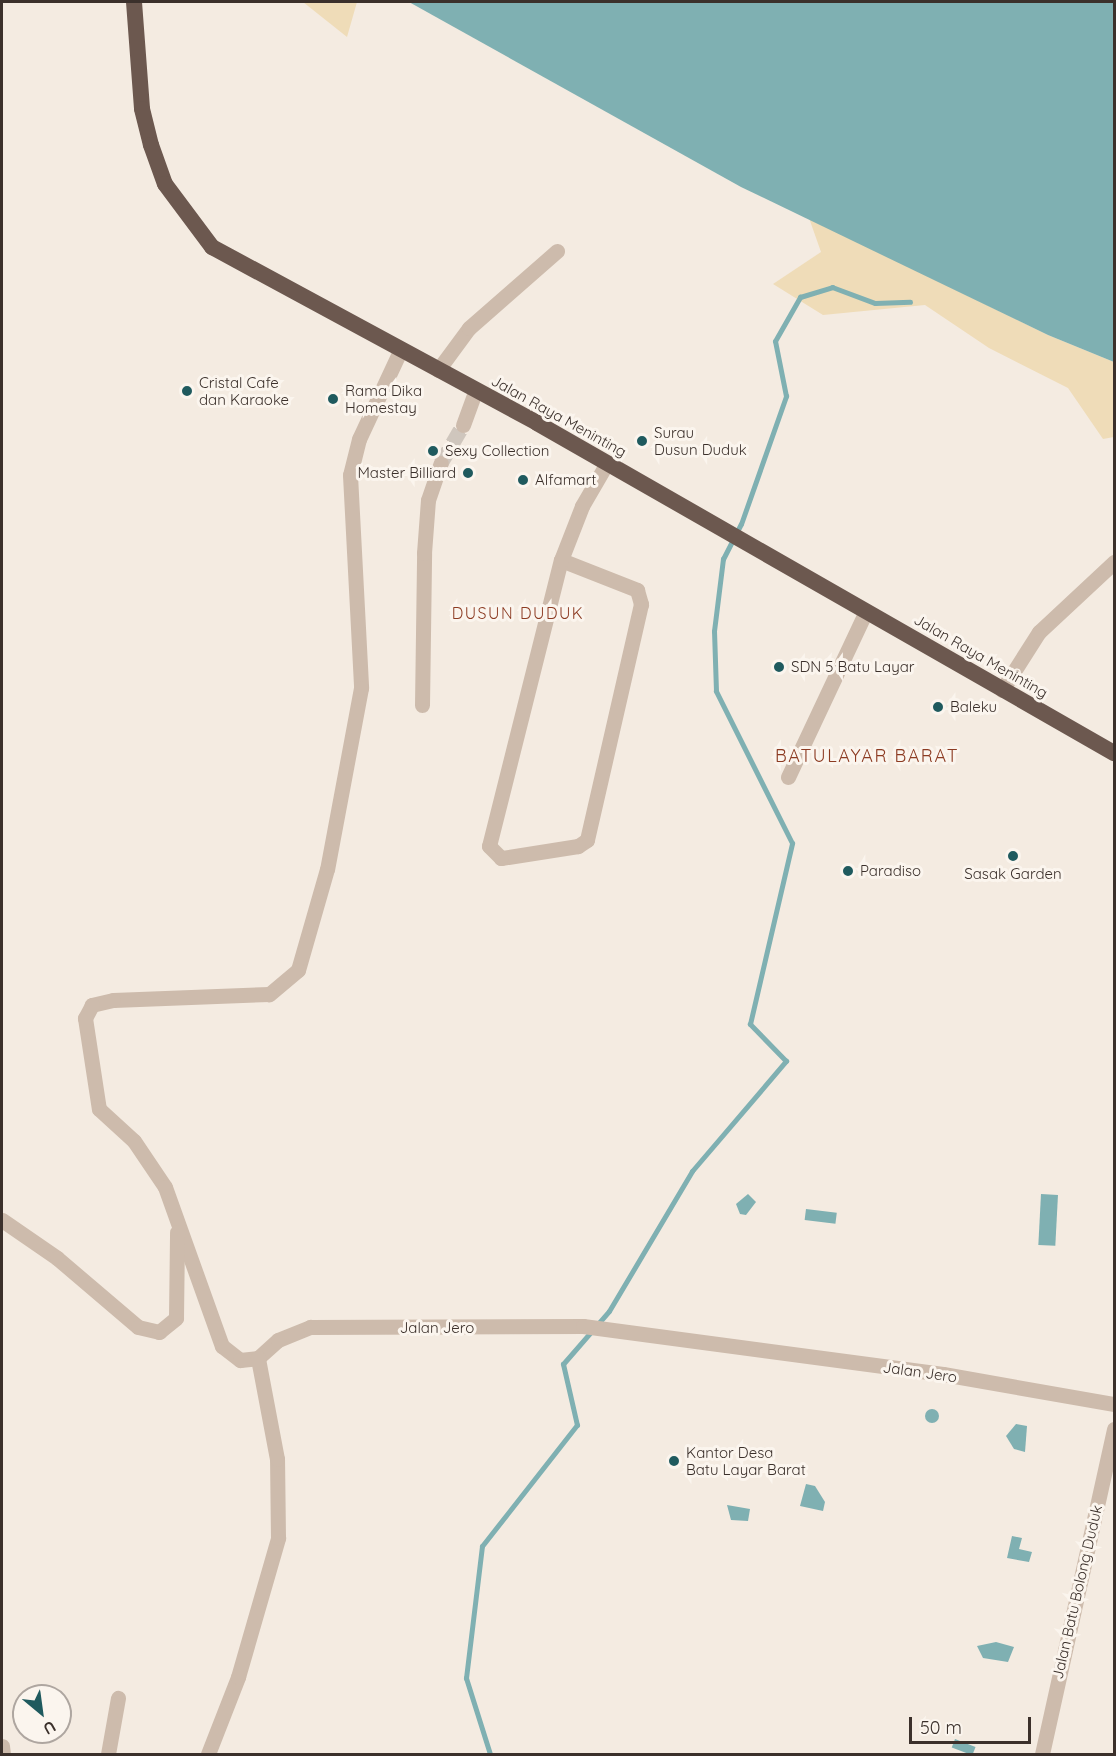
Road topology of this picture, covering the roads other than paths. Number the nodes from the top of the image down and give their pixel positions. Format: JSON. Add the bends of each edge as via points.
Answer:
{"nodes":[{"id":1,"x":134,"y":2,"type":"edge"},
{"id":2,"x":557,"y":251,"type":"dead end"},
{"id":3,"x":401,"y":349,"type":"junction"},
{"id":4,"x":438,"y":370,"type":"junction"},
{"id":5,"x":476,"y":390,"type":"junction"},
{"id":6,"x":464,"y":425,"type":"tunnel mouth"},
{"id":7,"x":441,"y":463,"type":"tunnel mouth"},
{"id":8,"x":607,"y":463,"type":"junction"},
{"id":9,"x":561,"y":560,"type":"junction"},
{"id":10,"x":1114,"y":562,"type":"edge"},
{"id":11,"x":866,"y":611,"type":"junction"},
{"id":12,"x":1002,"y":690,"type":"junction"},
{"id":13,"x":422,"y":705,"type":"dead end"},
{"id":14,"x":1114,"y":753,"type":"edge"},
{"id":15,"x":788,"y":777,"type":"dead end"},
{"id":16,"x":176,"y":1218,"type":"junction"},
{"id":17,"x":2,"y":1220,"type":"edge"},
{"id":18,"x":258,"y":1358,"type":"junction"},
{"id":19,"x":1114,"y":1404,"type":"edge"},
{"id":20,"x":1114,"y":1429,"type":"edge"},
{"id":21,"x":118,"y":1698,"type":"dead end"},
{"id":22,"x":2,"y":1746,"type":"edge"},
{"id":23,"x":3,"y":1755,"type":"edge"},
{"id":24,"x":108,"y":1755,"type":"edge"},
{"id":25,"x":208,"y":1755,"type":"edge"},
{"id":26,"x":1042,"y":1755,"type":"edge"}],
"edges":[{"from":1,"to":3,"type":"highway","name":"Jalan Raya Meninting","via":[[142,109],[165,184],[186,217],[212,247]]},
{"from":2,"to":4,"type":"street","via":[[469,328]]},
{"from":3,"to":4,"type":"highway","name":"Jalan Raya Meninting"},
{"from":3,"to":16,"type":"street","via":[[359,439],[350,475],[361,688],[327,869],[298,970],[269,994],[113,1000],[92,1005],[85,1018],[99,1109],[134,1141],[165,1187]]},
{"from":4,"to":5,"type":"highway","name":"Jalan Raya Meninting"},
{"from":5,"to":6,"type":"street"},
{"from":5,"to":8,"type":"highway","name":"Jalan Raya Meninting"},
{"from":7,"to":13,"type":"street","via":[[427,521]]},
{"from":8,"to":9,"type":"street","via":[[582,506]]},
{"from":8,"to":11,"type":"highway","name":"Jalan Raya Meninting"},
{"from":9,"to":9,"type":"street","via":[[489,846],[501,858],[578,846],[587,840],[640,604],[637,590]]},
{"from":10,"to":12,"type":"street","via":[[1046,625]]},
{"from":11,"to":12,"type":"highway","name":"Jalan Raya Meninting"},
{"from":11,"to":15,"type":"street"},
{"from":12,"to":14,"type":"highway","name":"Jalan Raya Meninting"},
{"from":16,"to":17,"type":"street","via":[[176,1318],[159,1332],[138,1327],[57,1258]]},
{"from":16,"to":18,"type":"street","via":[[222,1346],[240,1360]]},
{"from":18,"to":19,"type":"street","name":"Jalan Jero","via":[[285,1335],[310,1327],[583,1326],[943,1374]]},
{"from":18,"to":25,"type":"street","via":[[277,1459],[278,1538],[238,1677]]},
{"from":20,"to":26,"type":"street","name":"Jalan Batu Bolong Duduk"},
{"from":21,"to":24,"type":"street"},
{"from":22,"to":23,"type":"street"}]}
